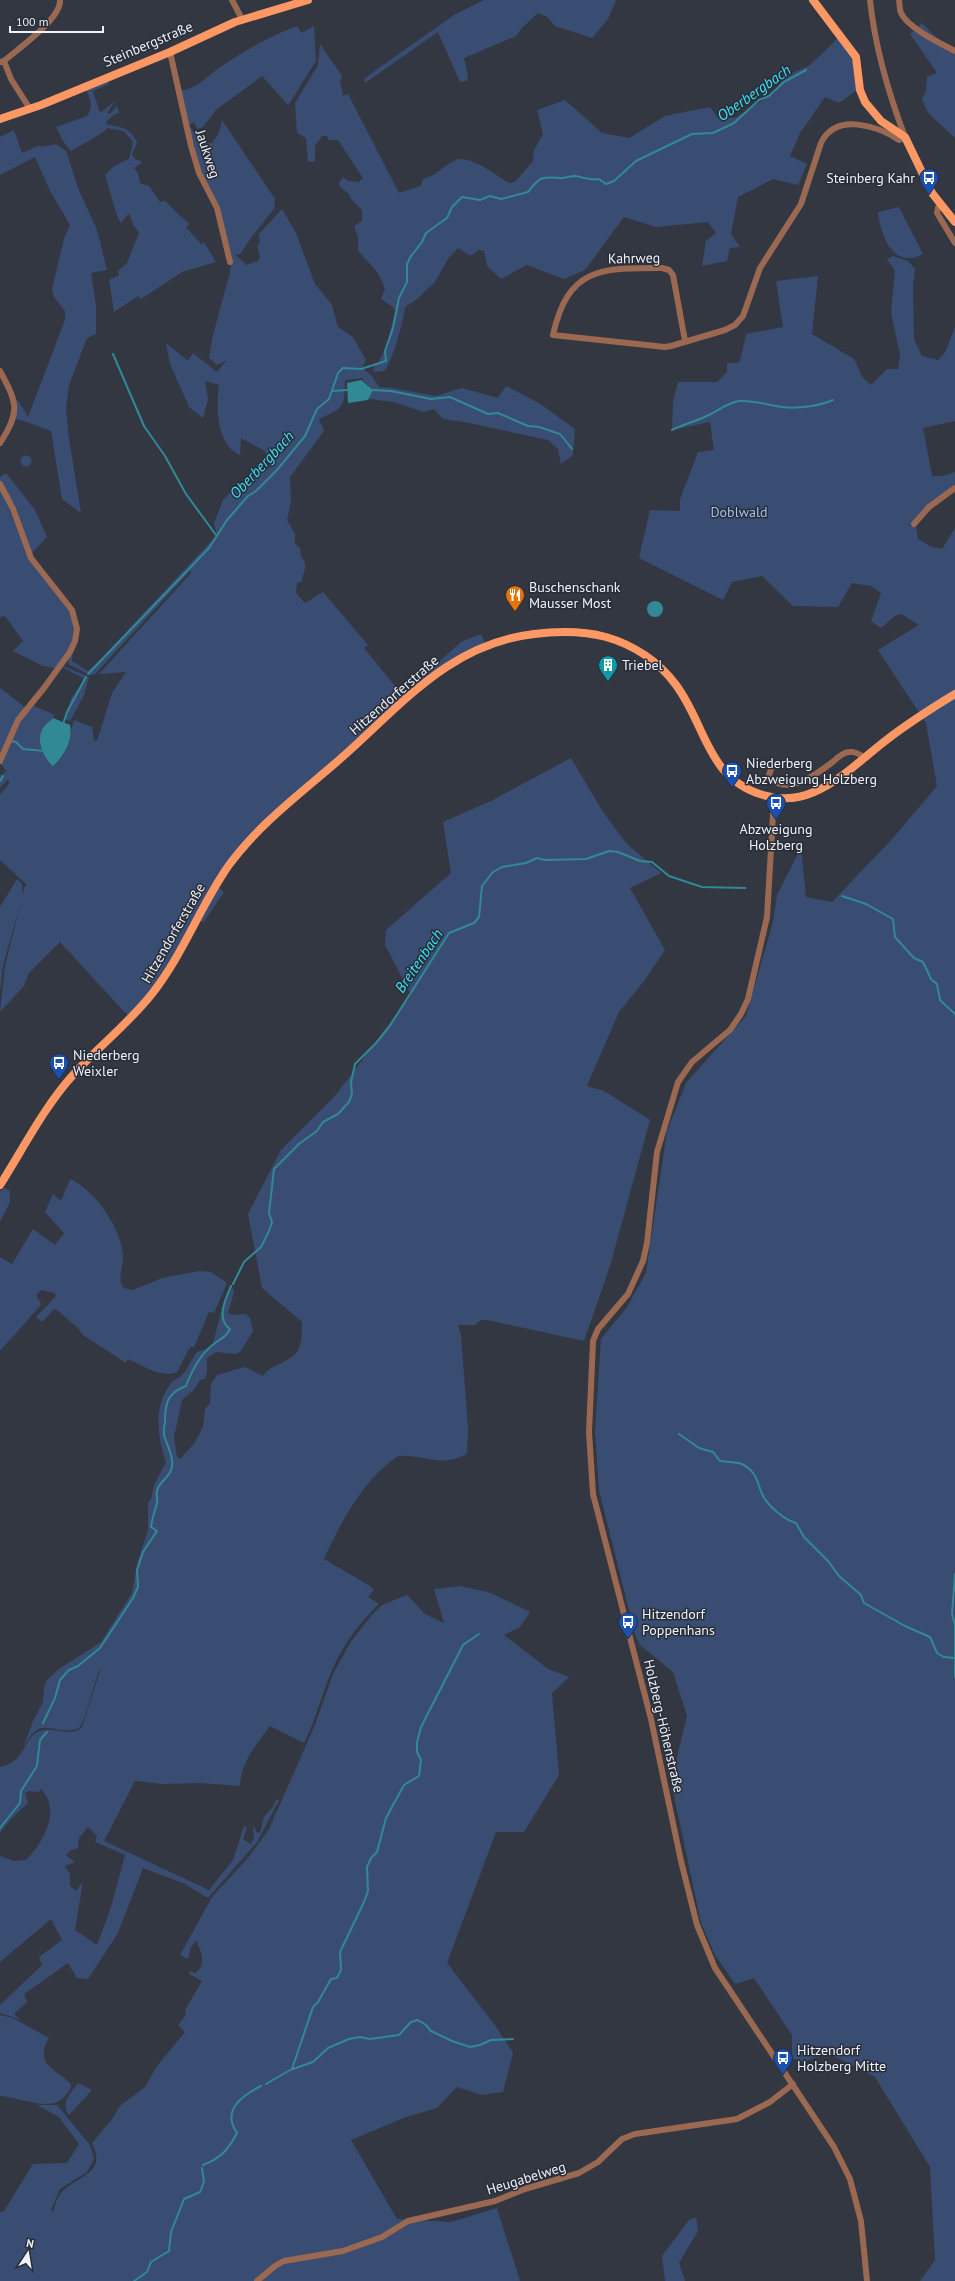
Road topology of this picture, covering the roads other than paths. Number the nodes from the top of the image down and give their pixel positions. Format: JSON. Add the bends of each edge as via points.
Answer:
{"nodes":[{"id":1,"x":60,"y":0,"type":"edge"},
{"id":2,"x":232,"y":0,"type":"edge"},
{"id":3,"x":308,"y":0,"type":"edge"},
{"id":4,"x":813,"y":0,"type":"edge"},
{"id":5,"x":870,"y":0,"type":"edge"},
{"id":6,"x":899,"y":0,"type":"edge"},
{"id":7,"x":242,"y":19,"type":"junction"},
{"id":8,"x":955,"y":51,"type":"edge"},
{"id":9,"x":170,"y":52,"type":"junction"},
{"id":10,"x":2,"y":61,"type":"edge"},
{"id":11,"x":30,"y":109,"type":"junction"},
{"id":12,"x":0,"y":119,"type":"edge"},
{"id":13,"x":905,"y":137,"type":"junction"},
{"id":14,"x":939,"y":204,"type":"junction"},
{"id":15,"x":955,"y":222,"type":"edge"},
{"id":16,"x":955,"y":243,"type":"edge"},
{"id":17,"x":230,"y":262,"type":"dead end"},
{"id":18,"x":685,"y":342,"type":"junction"},
{"id":19,"x":0,"y":371,"type":"edge"},
{"id":20,"x":0,"y":443,"type":"edge"},
{"id":21,"x":0,"y":484,"type":"edge"},
{"id":22,"x":955,"y":488,"type":"edge"},
{"id":23,"x":914,"y":524,"type":"dead end"},
{"id":24,"x":955,"y":694,"type":"edge"},
{"id":25,"x":864,"y":757,"type":"junction"},
{"id":26,"x":0,"y":761,"type":"edge"},
{"id":27,"x":772,"y":767,"type":"dead end"},
{"id":28,"x":774,"y":798,"type":"junction"},
{"id":29,"x":0,"y":1185,"type":"edge"},
{"id":30,"x":793,"y":2084,"type":"junction"},
{"id":31,"x":257,"y":2281,"type":"edge"},
{"id":32,"x":868,"y":2281,"type":"edge"}],
"edges":[{"from":1,"to":10,"type":"street","via":[[60,8],[52,20]]},
{"from":2,"to":7,"type":"street"},
{"from":3,"to":7,"type":"main road","name":"Steinbergstraße"},
{"from":4,"to":13,"type":"main road","via":[[856,57],[860,90],[865,102],[881,121]]},
{"from":5,"to":13,"type":"street","via":[[873,31],[884,79]]},
{"from":6,"to":8,"type":"street","via":[[900,12],[910,23],[930,38]]},
{"from":7,"to":9,"type":"main road","name":"Steinbergstraße"},
{"from":9,"to":11,"type":"main road","name":"Steinbergstraße"},
{"from":9,"to":17,"type":"street","name":"Jaukweg","via":[[191,146],[201,177],[217,208]]},
{"from":10,"to":11,"type":"street"},
{"from":11,"to":12,"type":"main road","name":"Steinbergstraße"},
{"from":13,"to":14,"type":"main road"},
{"from":13,"to":18,"type":"street","name":"Kahrweg","via":[[899,140],[876,127],[860,124],[841,127],[826,134],[801,204],[760,268],[743,316],[730,328]]},
{"from":14,"to":15,"type":"main road"},
{"from":14,"to":16,"type":"street","via":[[937,213]]},
{"from":18,"to":18,"type":"street","name":"Kahrweg","via":[[673,275],[669,270],[662,268],[609,269],[587,276],[575,286],[565,302],[553,335],[660,347]]},
{"from":19,"to":20,"type":"street","via":[[16,407]]},
{"from":21,"to":26,"type":"street","via":[[13,509],[31,558],[72,610],[77,629],[72,650],[18,720]]},
{"from":22,"to":23,"type":"street","via":[[929,507]]},
{"from":24,"to":25,"type":"main road","name":"Hitzendorferstraße"},
{"from":25,"to":27,"type":"street","via":[[854,752],[845,753],[806,780],[793,785],[781,784],[770,779]]},
{"from":25,"to":28,"type":"main road","name":"Hitzendorferstraße","via":[[819,790],[794,798]]},
{"from":28,"to":29,"type":"main road","name":"Hitzendorferstraße","via":[[749,790],[727,774],[709,749],[678,687],[650,659],[626,644],[587,634],[551,632],[515,637],[473,651],[444,667],[423,684],[264,824],[246,844],[216,884],[178,955],[158,986],[133,1016],[63,1086]]},
{"from":28,"to":30,"type":"street","name":"Holzberg-Höhenstraße","via":[[769,903],[763,940],[745,1007],[735,1023],[692,1062],[675,1089],[657,1152],[643,1261],[628,1294],[598,1329],[594,1341],[589,1432],[593,1494],[651,1719],[697,1925],[715,1968]]},
{"from":30,"to":31,"type":"street","name":"Heugabelweg","via":[[770,2102],[737,2119],[629,2136],[598,2162],[579,2173],[495,2201],[408,2221],[382,2237],[343,2251],[284,2262]]},
{"from":30,"to":32,"type":"street","name":"Holzberg-Höhenstraße","via":[[834,2147],[850,2179],[861,2221]]}]}
